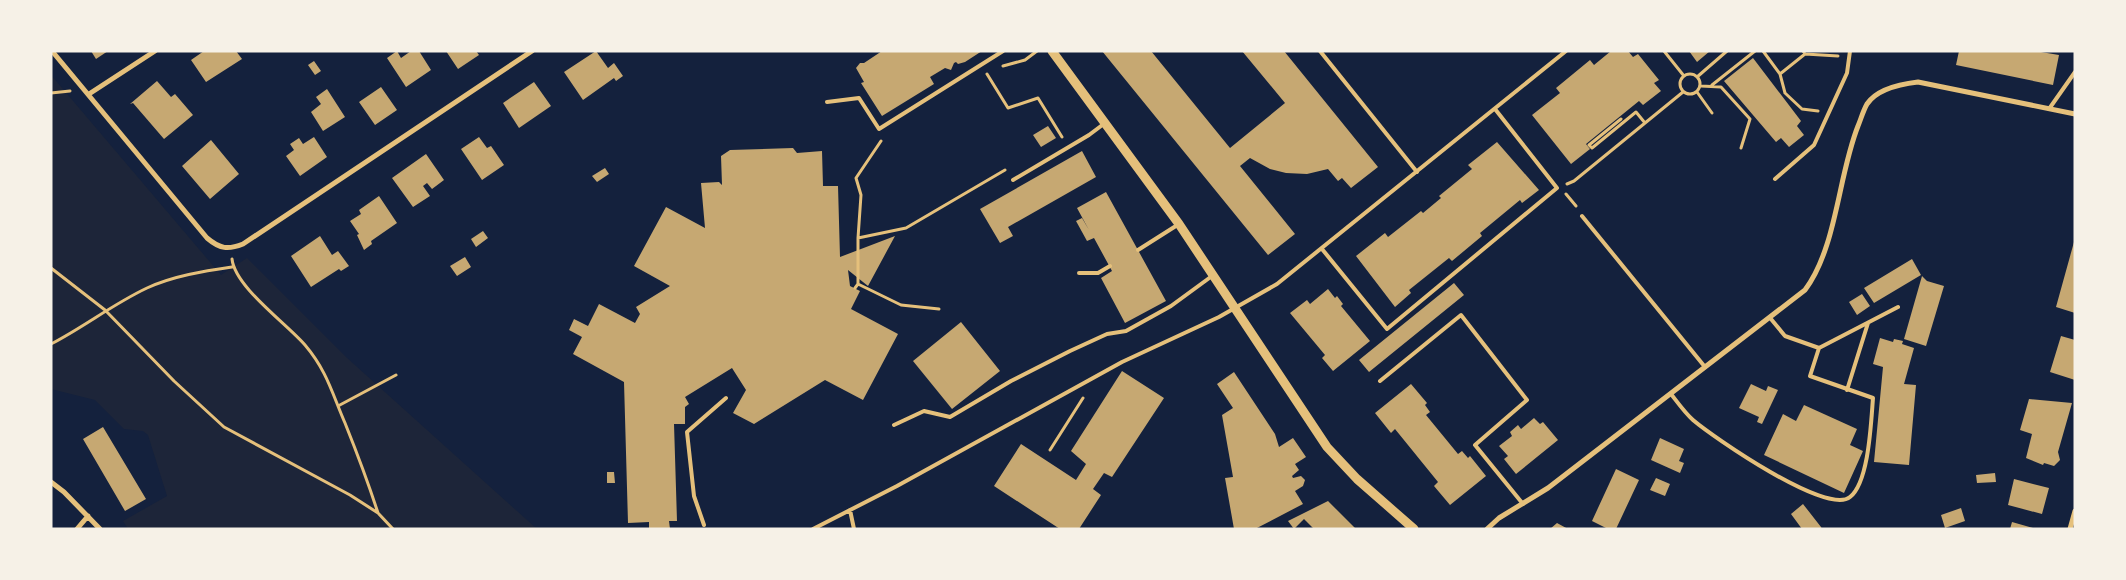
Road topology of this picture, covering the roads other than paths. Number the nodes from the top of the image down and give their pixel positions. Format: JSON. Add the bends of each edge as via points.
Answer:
{"nodes":[{"id":1,"x":52,"y":51,"type":"edge"},
{"id":2,"x":155,"y":51,"type":"edge"},
{"id":3,"x":532,"y":51,"type":"edge"},
{"id":4,"x":1003,"y":51,"type":"edge"},
{"id":5,"x":1052,"y":51,"type":"edge"},
{"id":6,"x":1320,"y":51,"type":"edge"},
{"id":7,"x":1566,"y":51,"type":"edge"},
{"id":8,"x":1850,"y":51,"type":"edge"},
{"id":9,"x":2075,"y":72,"type":"edge"},
{"id":10,"x":89,"y":94,"type":"junction"},
{"id":11,"x":827,"y":102,"type":"dead end"},
{"id":12,"x":1495,"y":109,"type":"junction"},
{"id":13,"x":2049,"y":109,"type":"junction"},
{"id":14,"x":2075,"y":114,"type":"edge"},
{"id":15,"x":1105,"y":123,"type":"junction"},
{"id":16,"x":1417,"y":172,"type":"junction"},
{"id":17,"x":1775,"y":179,"type":"dead end"},
{"id":18,"x":1013,"y":180,"type":"dead end"},
{"id":19,"x":1582,"y":216,"type":"road end"},
{"id":20,"x":1179,"y":224,"type":"junction"},
{"id":21,"x":1322,"y":248,"type":"junction"},
{"id":22,"x":1138,"y":250,"type":"dead end"},
{"id":23,"x":1110,"y":266,"type":"dead end"},
{"id":24,"x":1079,"y":273,"type":"dead end"},
{"id":25,"x":1214,"y":275,"type":"junction"},
{"id":26,"x":1235,"y":306,"type":"junction"},
{"id":27,"x":1898,"y":307,"type":"dead end"},
{"id":28,"x":1771,"y":319,"type":"junction"},
{"id":29,"x":1868,"y":322,"type":"junction"},
{"id":30,"x":1819,"y":348,"type":"junction"},
{"id":31,"x":1705,"y":367,"type":"junction"},
{"id":32,"x":1380,"y":381,"type":"dead end"},
{"id":33,"x":1847,"y":390,"type":"junction"},
{"id":34,"x":1671,"y":394,"type":"junction"},
{"id":35,"x":726,"y":398,"type":"dead end"},
{"id":36,"x":894,"y":425,"type":"dead end"},
{"id":37,"x":51,"y":482,"type":"edge"},
{"id":38,"x":1523,"y":504,"type":"junction"},
{"id":39,"x":850,"y":510,"type":"junction"},
{"id":40,"x":2075,"y":511,"type":"edge"},
{"id":41,"x":88,"y":516,"type":"junction"},
{"id":42,"x":704,"y":525,"type":"dead end"},
{"id":43,"x":77,"y":529,"type":"edge"},
{"id":44,"x":100,"y":529,"type":"edge"},
{"id":45,"x":813,"y":529,"type":"edge"},
{"id":46,"x":854,"y":529,"type":"edge"},
{"id":47,"x":1414,"y":529,"type":"edge"},
{"id":48,"x":1487,"y":529,"type":"edge"},
{"id":49,"x":2070,"y":529,"type":"edge"}],
"edges":[{"from":1,"to":10,"type":"street"},
{"from":2,"to":10,"type":"street"},
{"from":3,"to":10,"type":"street","via":[[243,244],[230,249],[217,247],[208,238]]},
{"from":4,"to":11,"type":"lane","via":[[879,128],[859,98]]},
{"from":5,"to":15,"type":"street"},
{"from":6,"to":16,"type":"lane"},
{"from":7,"to":12,"type":"lane"},
{"from":8,"to":17,"type":"lane","via":[[1847,72],[1814,145]]},
{"from":9,"to":13,"type":"lane"},
{"from":12,"to":16,"type":"lane"},
{"from":12,"to":21,"type":"lane","via":[[1557,188],[1387,329]]},
{"from":13,"to":14,"type":"street"},
{"from":13,"to":28,"type":"street","via":[[1918,82],[1893,85],[1868,103],[1853,139],[1814,278],[1798,297]]},
{"from":15,"to":18,"type":"lane"},
{"from":15,"to":20,"type":"street"},
{"from":16,"to":21,"type":"lane"},
{"from":19,"to":31,"type":"lane"},
{"from":20,"to":22,"type":"lane"},
{"from":20,"to":25,"type":"street"},
{"from":21,"to":26,"type":"lane","via":[[1277,284]]},
{"from":23,"to":24,"type":"lane","via":[[1098,273]]},
{"from":25,"to":26,"type":"street"},
{"from":25,"to":36,"type":"lane","via":[[1171,306],[1126,332],[1107,334],[1070,351],[950,417],[924,412]]},
{"from":26,"to":39,"type":"lane","via":[[1219,317],[1093,378]]},
{"from":26,"to":47,"type":"street","via":[[1340,462]]},
{"from":27,"to":29,"type":"lane"},
{"from":28,"to":30,"type":"lane","via":[[1785,336]]},
{"from":28,"to":31,"type":"street"},
{"from":29,"to":30,"type":"lane"},
{"from":29,"to":33,"type":"lane"},
{"from":30,"to":33,"type":"lane","via":[[1810,376]]},
{"from":31,"to":34,"type":"street"},
{"from":32,"to":38,"type":"lane","via":[[1461,315],[1526,400],[1475,445]]},
{"from":33,"to":34,"type":"lane","via":[[1873,398],[1866,459],[1855,490],[1844,500],[1828,498],[1746,460],[1692,420]]},
{"from":34,"to":38,"type":"street"},
{"from":35,"to":42,"type":"lane","via":[[687,432],[694,496]]},
{"from":37,"to":41,"type":"street"},
{"from":38,"to":48,"type":"street"},
{"from":39,"to":45,"type":"lane"},
{"from":39,"to":46,"type":"lane"},
{"from":40,"to":49,"type":"street"},
{"from":41,"to":43,"type":"street"},
{"from":41,"to":44,"type":"street"}]}
